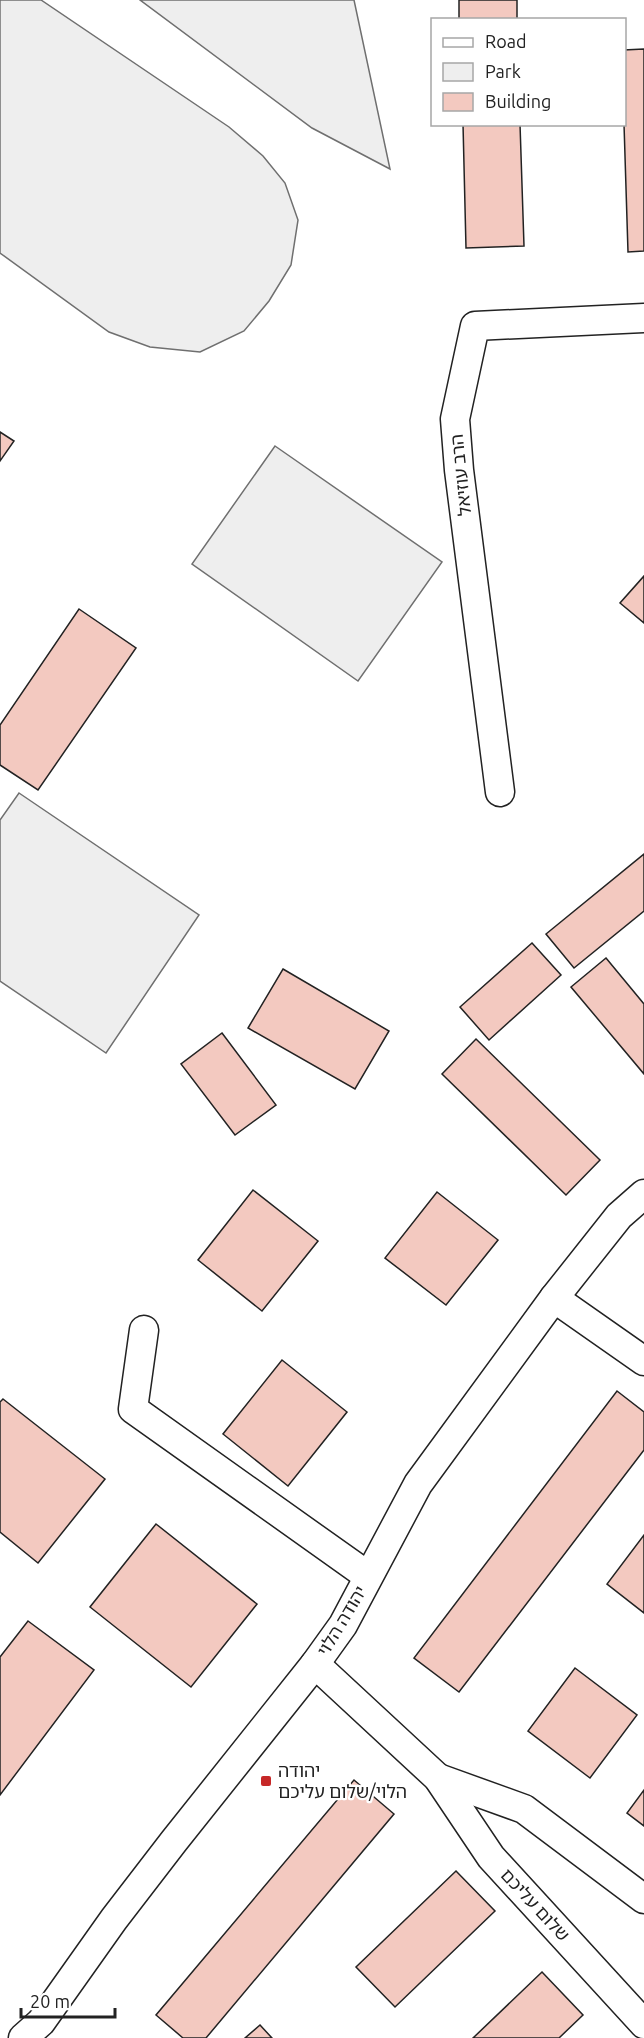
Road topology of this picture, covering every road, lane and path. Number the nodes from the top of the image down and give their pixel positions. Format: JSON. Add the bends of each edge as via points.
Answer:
{"nodes":[{"id":1,"x":644,"y":318,"type":"edge"},
{"id":2,"x":500,"y":792,"type":"dead end"},
{"id":3,"x":644,"y":1194,"type":"edge"},
{"id":4,"x":554,"y":1298,"type":"junction"},
{"id":5,"x":144,"y":1330,"type":"dead end"},
{"id":6,"x":644,"y":1361,"type":"edge"},
{"id":7,"x":368,"y":1576,"type":"junction"},
{"id":8,"x":315,"y":1664,"type":"junction"},
{"id":9,"x":438,"y":1778,"type":"junction"},
{"id":10,"x":644,"y":1899,"type":"edge"},
{"id":11,"x":644,"y":2024,"type":"edge"},
{"id":12,"x":40,"y":2033,"type":"edge"}],
"edges":[{"from":1,"to":2,"type":"street","name":"הרב עוזיאל","via":[[475,326],[455,419]]},
{"from":3,"to":4,"type":"street","name":"יהודה הלוי","via":[[620,1216]]},
{"from":4,"to":6,"type":"street"},
{"from":4,"to":7,"type":"street","name":"יהודה הלוי","via":[[418,1484]]},
{"from":5,"to":7,"type":"street","via":[[133,1409]]},
{"from":7,"to":8,"type":"street","name":"יהודה הלוי","via":[[343,1625]]},
{"from":8,"to":9,"type":"street","name":"שלום עליכם"},
{"from":8,"to":12,"type":"street","name":"יהודה הלוי","via":[[114,1919]]},
{"from":9,"to":10,"type":"street","name":"שלום עליכם","via":[[524,1809]]},
{"from":9,"to":11,"type":"street","name":"שלום עליכם","via":[[491,1857]]}]}
